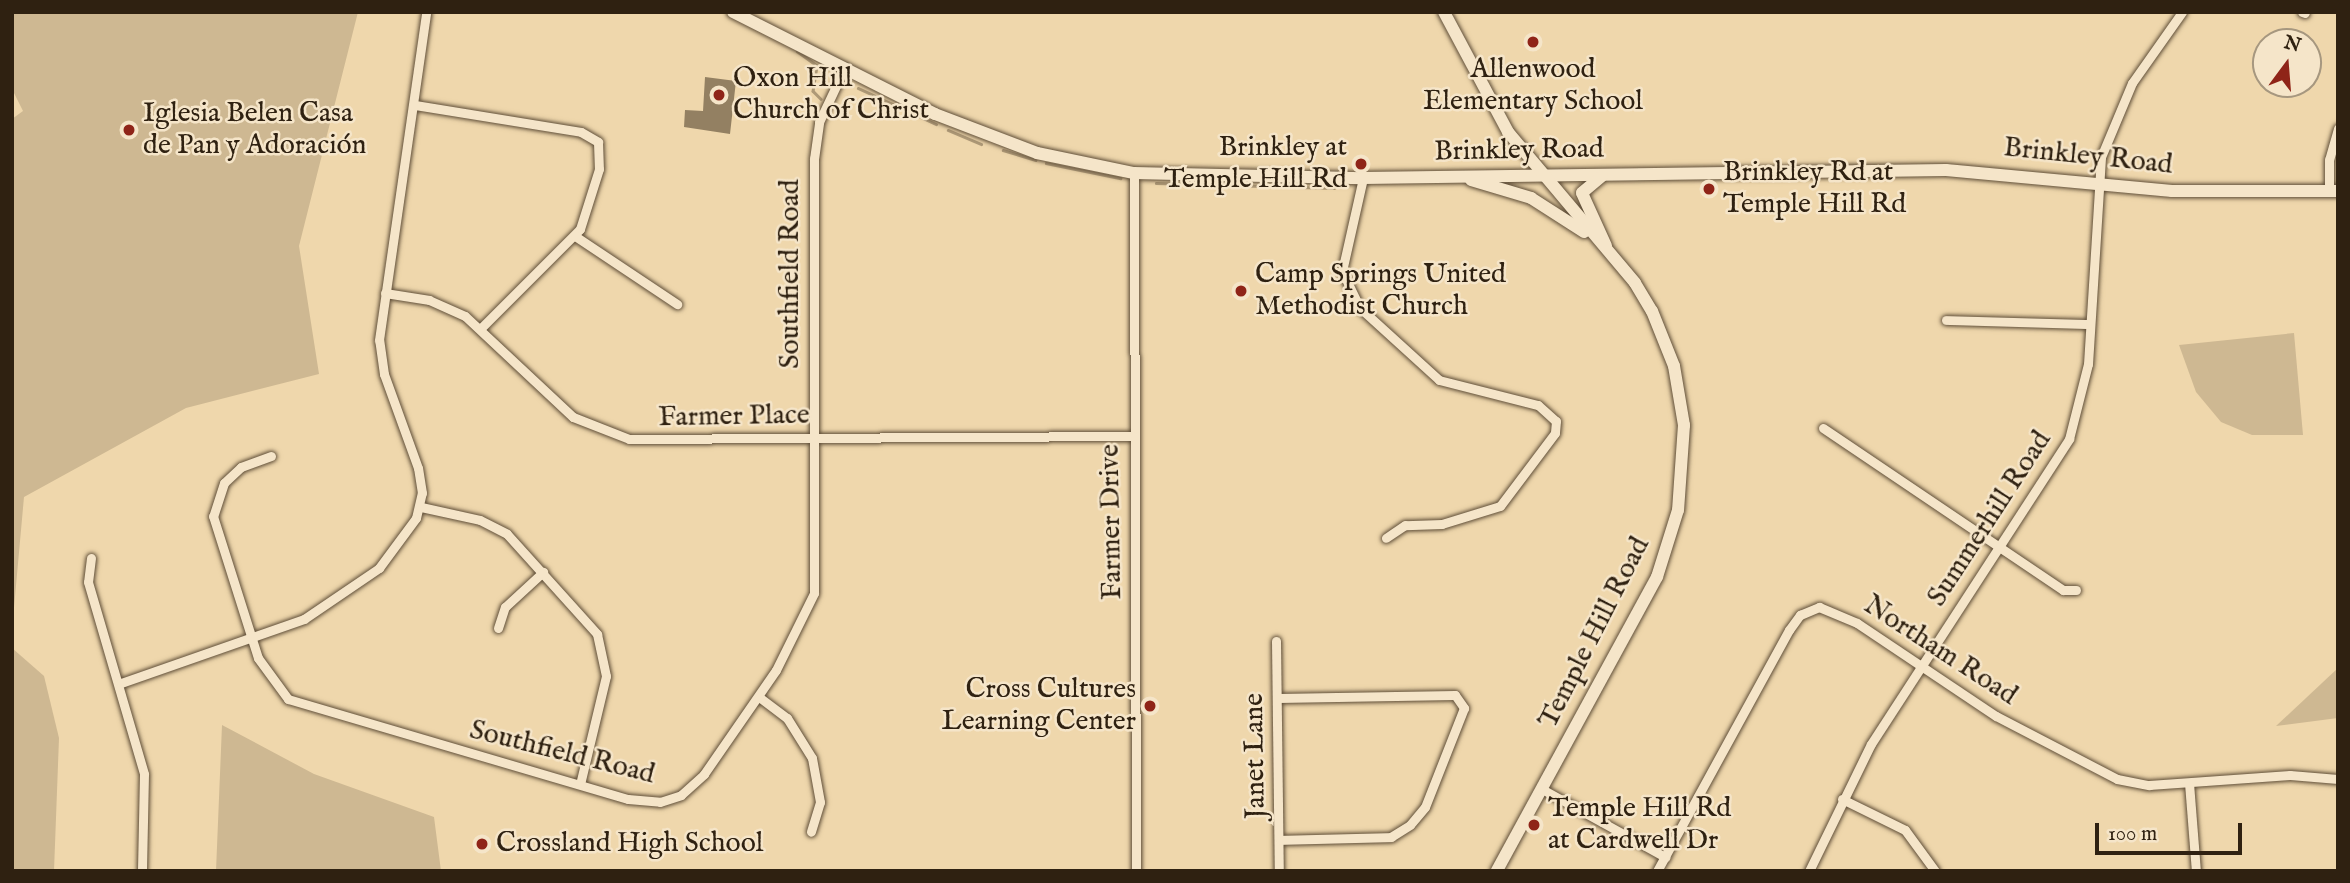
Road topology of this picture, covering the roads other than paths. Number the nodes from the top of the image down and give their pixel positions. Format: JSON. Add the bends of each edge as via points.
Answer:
{"nodes":[{"id":1,"x":426,"y":12,"type":"edge"},
{"id":2,"x":733,"y":12,"type":"edge"},
{"id":3,"x":1444,"y":12,"type":"edge"},
{"id":4,"x":2182,"y":12,"type":"edge"},
{"id":5,"x":756,"y":16,"type":"edge"},
{"id":6,"x":845,"y":67,"type":"junction"},
{"id":7,"x":415,"y":105,"type":"junction"},
{"id":8,"x":2338,"y":128,"type":"edge"},
{"id":9,"x":1134,"y":173,"type":"junction"},
{"id":10,"x":1539,"y":174,"type":"junction"},
{"id":11,"x":1605,"y":175,"type":"junction"},
{"id":12,"x":1454,"y":176,"type":"junction"},
{"id":13,"x":1363,"y":178,"type":"junction"},
{"id":14,"x":2096,"y":184,"type":"junction"},
{"id":15,"x":2334,"y":191,"type":"edge"},
{"id":16,"x":575,"y":236,"type":"junction"},
{"id":17,"x":1607,"y":249,"type":"junction"},
{"id":18,"x":385,"y":293,"type":"junction"},
{"id":19,"x":677,"y":303,"type":"dead end"},
{"id":20,"x":1946,"y":320,"type":"dead end"},
{"id":21,"x":2090,"y":324,"type":"junction"},
{"id":22,"x":481,"y":328,"type":"junction"},
{"id":23,"x":1823,"y":428,"type":"dead end"},
{"id":24,"x":1133,"y":436,"type":"junction"},
{"id":25,"x":813,"y":438,"type":"junction"},
{"id":26,"x":271,"y":456,"type":"dead end"},
{"id":27,"x":421,"y":507,"type":"junction"},
{"id":28,"x":1386,"y":538,"type":"dead end"},
{"id":29,"x":2001,"y":549,"type":"junction"},
{"id":30,"x":91,"y":558,"type":"dead end"},
{"id":31,"x":543,"y":572,"type":"junction"},
{"id":32,"x":2076,"y":590,"type":"dead end"},
{"id":33,"x":498,"y":628,"type":"dead end"},
{"id":34,"x":252,"y":641,"type":"junction"},
{"id":35,"x":1276,"y":641,"type":"dead end"},
{"id":36,"x":1920,"y":667,"type":"junction"},
{"id":37,"x":121,"y":683,"type":"junction"},
{"id":38,"x":759,"y":697,"type":"junction"},
{"id":39,"x":1278,"y":698,"type":"junction"},
{"id":40,"x":2338,"y":779,"type":"edge"},
{"id":41,"x":2189,"y":783,"type":"junction"},
{"id":42,"x":580,"y":784,"type":"junction"},
{"id":43,"x":1542,"y":789,"type":"junction"},
{"id":44,"x":1842,"y":799,"type":"junction"},
{"id":45,"x":811,"y":832,"type":"dead end"},
{"id":46,"x":1280,"y":840,"type":"junction"},
{"id":47,"x":1665,"y":857,"type":"junction"},
{"id":48,"x":142,"y":871,"type":"edge"},
{"id":49,"x":1136,"y":871,"type":"edge"},
{"id":50,"x":1279,"y":871,"type":"edge"},
{"id":51,"x":1497,"y":871,"type":"edge"},
{"id":52,"x":1657,"y":871,"type":"edge"},
{"id":53,"x":1809,"y":871,"type":"edge"},
{"id":54,"x":1935,"y":871,"type":"edge"},
{"id":55,"x":2196,"y":871,"type":"edge"}],
"edges":[{"from":1,"to":7,"type":"street"},
{"from":2,"to":5,"type":"main road","name":"Brinkley Road"},
{"from":3,"to":10,"type":"main road","name":"Temple Hill Road","via":[[1488,99]]},
{"from":4,"to":14,"type":"street","name":"Summerhill Road","via":[[2118,110]]},
{"from":5,"to":6,"type":"main road","name":"Brinkley Road"},
{"from":6,"to":9,"type":"main road","name":"Brinkley Road","via":[[935,114],[1000,140],[1075,163]]},
{"from":6,"to":25,"type":"street","name":"Southfield Road","via":[[815,138]]},
{"from":7,"to":16,"type":"street","via":[[555,126],[596,139],[599,169]]},
{"from":7,"to":18,"type":"street"},
{"from":8,"to":15,"type":"street","via":[[2329,160]]},
{"from":9,"to":13,"type":"main road","name":"Brinkley Road"},
{"from":9,"to":24,"type":"street","name":"Farmer Drive"},
{"from":10,"to":11,"type":"main road","name":"Brinkley Road"},
{"from":10,"to":12,"type":"main road","name":"Brinkley Road"},
{"from":10,"to":17,"type":"main road","name":"Temple Hill Road"},
{"from":11,"to":14,"type":"main road","name":"Brinkley Road","via":[[1946,170]]},
{"from":11,"to":17,"type":"main road","via":[[1582,192]]},
{"from":12,"to":13,"type":"main road","name":"Brinkley Road"},
{"from":12,"to":17,"type":"main road","via":[[1551,207]]},
{"from":13,"to":28,"type":"street","via":[[1342,271],[1355,302],[1439,380],[1538,405],[1556,421],[1555,433],[1500,506],[1474,517],[1405,525]]},
{"from":14,"to":15,"type":"main road","name":"Brinkley Road","via":[[2192,192]]},
{"from":14,"to":21,"type":"street","name":"Summerhill Road"},
{"from":16,"to":19,"type":"street"},
{"from":16,"to":22,"type":"street"},
{"from":17,"to":43,"type":"main road","name":"Temple Hill Road","via":[[1641,293],[1672,359],[1684,425],[1682,487],[1657,577]]},
{"from":18,"to":22,"type":"street","name":"Farmer Place","via":[[429,300]]},
{"from":18,"to":27,"type":"street","via":[[382,365],[418,468]]},
{"from":20,"to":21,"type":"street"},
{"from":21,"to":29,"type":"street","name":"Summerhill Road","via":[[2083,398],[2069,439]]},
{"from":22,"to":25,"type":"street","name":"Farmer Place","via":[[573,417],[614,436],[673,442]]},
{"from":23,"to":29,"type":"street"},
{"from":24,"to":25,"type":"street","name":"Farmer Place"},
{"from":24,"to":49,"type":"street","name":"Farmer Drive"},
{"from":25,"to":38,"type":"street","name":"Southfield Road","via":[[814,593],[794,643]]},
{"from":26,"to":34,"type":"street","name":"Southfield Road","via":[[231,475],[219,489],[214,509],[216,533]]},
{"from":27,"to":31,"type":"street","via":[[498,528]]},
{"from":27,"to":34,"type":"street","via":[[406,537],[379,568],[304,619]]},
{"from":29,"to":32,"type":"street","via":[[2063,590]]},
{"from":29,"to":36,"type":"street","name":"Summerhill Road"},
{"from":30,"to":37,"type":"street","via":[[89,582]]},
{"from":31,"to":33,"type":"street","via":[[505,607]]},
{"from":31,"to":42,"type":"street","via":[[597,634],[606,656]]},
{"from":34,"to":37,"type":"street"},
{"from":34,"to":42,"type":"street","name":"Southfield Road","via":[[270,680],[297,704]]},
{"from":35,"to":39,"type":"street","name":"Janet Lane"},
{"from":36,"to":41,"type":"street","name":"Northam Road","via":[[2087,767],[2134,783]]},
{"from":36,"to":44,"type":"street","name":"Summerhill Road"},
{"from":36,"to":47,"type":"street","name":"Northam Road","via":[[1834,610],[1819,607],[1800,615]]},
{"from":37,"to":48,"type":"street","via":[[144,774]]},
{"from":38,"to":42,"type":"street","name":"Southfield Road","via":[[704,774],[673,799],[642,802]]},
{"from":38,"to":45,"type":"street","via":[[787,718],[812,758],[820,802]]},
{"from":39,"to":46,"type":"street","name":"Janet Lane"},
{"from":39,"to":46,"type":"street","via":[[1455,695],[1464,708],[1425,807],[1410,825],[1391,837]]},
{"from":40,"to":41,"type":"street","name":"Northam Road","via":[[2290,775]]},
{"from":41,"to":55,"type":"street"},
{"from":43,"to":47,"type":"street"},
{"from":43,"to":51,"type":"main road","name":"Temple Hill Road"},
{"from":44,"to":53,"type":"street","name":"Summerhill Road"},
{"from":44,"to":54,"type":"street","via":[[1905,830]]},
{"from":46,"to":50,"type":"street","name":"Janet Lane"},
{"from":47,"to":52,"type":"street","name":"Northam Road"}]}
